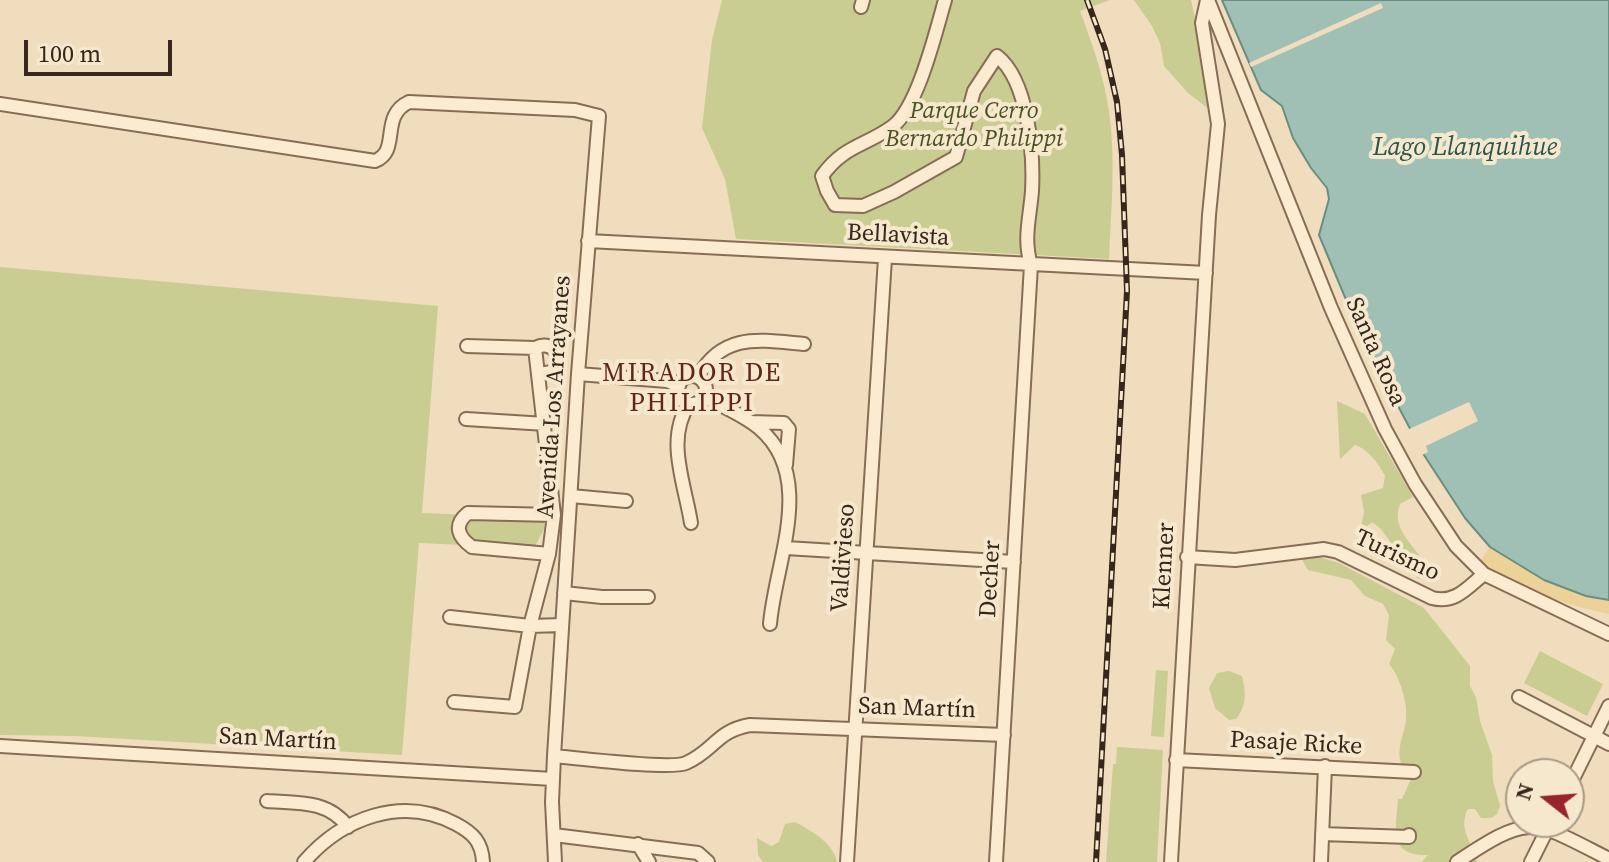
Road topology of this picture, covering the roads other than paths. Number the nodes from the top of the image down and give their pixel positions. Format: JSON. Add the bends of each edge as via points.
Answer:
{"nodes":[{"id":1,"x":945,"y":0,"type":"edge"},
{"id":2,"x":1208,"y":0,"type":"edge"},
{"id":3,"x":0,"y":104,"type":"edge"},
{"id":4,"x":588,"y":241,"type":"junction"},
{"id":5,"x":885,"y":258,"type":"junction"},
{"id":6,"x":1031,"y":265,"type":"junction"},
{"id":7,"x":1048,"y":266,"type":"junction"},
{"id":8,"x":1206,"y":273,"type":"junction"},
{"id":9,"x":1030,"y":299,"type":"junction"},
{"id":10,"x":804,"y":344,"type":"dead end"},
{"id":11,"x":467,"y":346,"type":"dead end"},
{"id":12,"x":535,"y":348,"type":"junction"},
{"id":13,"x":539,"y":374,"type":"junction"},
{"id":14,"x":578,"y":374,"type":"junction"},
{"id":15,"x":698,"y":377,"type":"junction"},
{"id":16,"x":679,"y":386,"type":"junction"},
{"id":17,"x":705,"y":397,"type":"junction"},
{"id":18,"x":689,"y":404,"type":"junction"},
{"id":19,"x":466,"y":419,"type":"dead end"},
{"id":20,"x":751,"y":422,"type":"junction"},
{"id":21,"x":546,"y":424,"type":"junction"},
{"id":22,"x":786,"y":467,"type":"junction"},
{"id":23,"x":571,"y":496,"type":"junction"},
{"id":24,"x":626,"y":501,"type":"dead end"},
{"id":25,"x":554,"y":515,"type":"junction"},
{"id":26,"x":691,"y":523,"type":"dead end"},
{"id":27,"x":786,"y":548,"type":"junction"},
{"id":28,"x":866,"y":553,"type":"junction"},
{"id":29,"x":549,"y":554,"type":"junction"},
{"id":30,"x":1187,"y":557,"type":"junction"},
{"id":31,"x":1014,"y":562,"type":"junction"},
{"id":32,"x":1484,"y":574,"type":"junction"},
{"id":33,"x":564,"y":593,"type":"junction"},
{"id":34,"x":648,"y":597,"type":"dead end"},
{"id":35,"x":450,"y":617,"type":"dead end"},
{"id":36,"x":1582,"y":621,"type":"junction"},
{"id":37,"x":770,"y":624,"type":"dead end"},
{"id":38,"x":562,"y":625,"type":"junction"},
{"id":39,"x":530,"y":626,"type":"junction"},
{"id":40,"x":1609,"y":627,"type":"edge"},
{"id":41,"x":1609,"y":634,"type":"edge"},
{"id":42,"x":1519,"y":697,"type":"dead end"},
{"id":43,"x":454,"y":702,"type":"dead end"},
{"id":44,"x":1609,"y":706,"type":"edge"},
{"id":45,"x":855,"y":729,"type":"junction"},
{"id":46,"x":1004,"y":735,"type":"junction"},
{"id":47,"x":1594,"y":736,"type":"junction"},
{"id":48,"x":1609,"y":744,"type":"edge"},
{"id":49,"x":0,"y":746,"type":"edge"},
{"id":50,"x":554,"y":756,"type":"junction"},
{"id":51,"x":1583,"y":758,"type":"edge"},
{"id":52,"x":1176,"y":760,"type":"junction"},
{"id":53,"x":1325,"y":766,"type":"junction"},
{"id":54,"x":1414,"y":772,"type":"dead end"},
{"id":55,"x":553,"y":779,"type":"junction"},
{"id":56,"x":267,"y":801,"type":"dead end"},
{"id":57,"x":348,"y":827,"type":"junction"},
{"id":58,"x":1505,"y":832,"type":"edge"},
{"id":59,"x":1322,"y":834,"type":"junction"},
{"id":60,"x":554,"y":835,"type":"junction"},
{"id":61,"x":1409,"y":835,"type":"dead end"},
{"id":62,"x":1543,"y":838,"type":"edge"},
{"id":63,"x":1573,"y":838,"type":"edge"},
{"id":64,"x":638,"y":844,"type":"junction"},
{"id":65,"x":1609,"y":859,"type":"edge"},
{"id":66,"x":304,"y":862,"type":"edge"},
{"id":67,"x":483,"y":862,"type":"edge"},
{"id":68,"x":555,"y":862,"type":"edge"},
{"id":69,"x":649,"y":862,"type":"edge"},
{"id":70,"x":708,"y":862,"type":"edge"},
{"id":71,"x":847,"y":862,"type":"edge"},
{"id":72,"x":996,"y":862,"type":"edge"},
{"id":73,"x":1171,"y":862,"type":"edge"},
{"id":74,"x":1321,"y":862,"type":"edge"},
{"id":75,"x":1457,"y":862,"type":"edge"},
{"id":76,"x":1531,"y":862,"type":"edge"}],
"edges":[{"from":1,"to":6,"type":"street","name":"Decher","via":[[905,112],[895,125],[832,161],[822,176],[835,205],[863,206],[956,157],[974,91],[997,56],[1015,77],[1025,113],[1032,171],[1025,246]]},
{"from":2,"to":8,"type":"street","name":"Klenner","via":[[1202,23],[1218,124]]},
{"from":2,"to":32,"type":"street","name":"Santa Rosa","via":[[1385,429],[1456,546]]},
{"from":3,"to":4,"type":"street","name":"Avenida Los Arrayanes","via":[[375,161],[388,150],[392,117],[409,102],[575,110],[599,116]]},
{"from":4,"to":5,"type":"street","name":"Bellavista"},
{"from":4,"to":14,"type":"street","name":"Avenida Los Arrayanes"},
{"from":5,"to":6,"type":"street","name":"Bellavista"},
{"from":5,"to":28,"type":"street","name":"Valdivieso"},
{"from":6,"to":7,"type":"street","name":"Bellavista"},
{"from":6,"to":9,"type":"street","name":"Decher"},
{"from":7,"to":8,"type":"street","name":"Bellavista"},
{"from":7,"to":9,"type":"street","name":"Decher"},
{"from":8,"to":30,"type":"street","name":"Klenner"},
{"from":9,"to":31,"type":"street","name":"Decher"},
{"from":10,"to":15,"type":"street","via":[[733,344],[712,357]]},
{"from":11,"to":12,"type":"street"},
{"from":12,"to":13,"type":"street"},
{"from":12,"to":13,"type":"street","via":[[550,347],[558,361],[552,372]]},
{"from":13,"to":21,"type":"street"},
{"from":14,"to":16,"type":"street"},
{"from":14,"to":23,"type":"street","name":"Avenida Los Arrayanes"},
{"from":15,"to":16,"type":"street","via":[[684,378]]},
{"from":15,"to":17,"type":"street","via":[[706,385]]},
{"from":16,"to":18,"type":"street","via":[[679,395]]},
{"from":17,"to":18,"type":"street"},
{"from":17,"to":20,"type":"street"},
{"from":18,"to":26,"type":"street","via":[[680,417],[676,449]]},
{"from":19,"to":21,"type":"street"},
{"from":20,"to":22,"type":"street","via":[[772,442]]},
{"from":20,"to":22,"type":"street","via":[[784,423],[789,429]]},
{"from":21,"to":25,"type":"street"},
{"from":22,"to":27,"type":"street"},
{"from":23,"to":24,"type":"street"},
{"from":23,"to":33,"type":"street","name":"Avenida Los Arrayanes"},
{"from":25,"to":29,"type":"street"},
{"from":25,"to":29,"type":"street","via":[[468,513],[459,522],[462,540],[472,547]]},
{"from":27,"to":28,"type":"street"},
{"from":27,"to":37,"type":"street"},
{"from":28,"to":31,"type":"street"},
{"from":28,"to":45,"type":"street","name":"Valdivieso"},
{"from":29,"to":39,"type":"street"},
{"from":30,"to":32,"type":"street","name":"Turismo","via":[[1235,560],[1324,549],[1442,600],[1457,597]]},
{"from":30,"to":52,"type":"street","name":"Klenner"},
{"from":31,"to":46,"type":"street","name":"Decher"},
{"from":32,"to":36,"type":"street","name":"Santa Rosa"},
{"from":33,"to":34,"type":"street"},
{"from":33,"to":38,"type":"street","name":"Avenida Los Arrayanes"},
{"from":35,"to":39,"type":"street"},
{"from":36,"to":40,"type":"street"},
{"from":36,"to":41,"type":"street","name":"Santa Rosa"},
{"from":38,"to":39,"type":"street"},
{"from":38,"to":50,"type":"street","name":"Avenida Los Arrayanes"},
{"from":39,"to":43,"type":"street","via":[[515,707]]},
{"from":42,"to":47,"type":"street"},
{"from":44,"to":47,"type":"street"},
{"from":45,"to":46,"type":"street","name":"San Martín"},
{"from":45,"to":50,"type":"street","name":"San Martín","via":[[734,728],[700,755],[676,765]]},
{"from":45,"to":71,"type":"street","name":"Valdivieso"},
{"from":46,"to":72,"type":"street","name":"Decher"},
{"from":47,"to":48,"type":"street"},
{"from":47,"to":51,"type":"street"},
{"from":49,"to":55,"type":"street","name":"San Martín"},
{"from":50,"to":55,"type":"street","name":"Avenida Los Arrayanes"},
{"from":52,"to":53,"type":"street","name":"Pasaje Ricke"},
{"from":52,"to":73,"type":"street","name":"Klenner"},
{"from":53,"to":54,"type":"street","name":"Pasaje Ricke"},
{"from":53,"to":59,"type":"street"},
{"from":55,"to":60,"type":"street","name":"Avenida Los Arrayanes"},
{"from":56,"to":57,"type":"street","via":[[320,805],[338,814]]},
{"from":57,"to":66,"type":"street"},
{"from":57,"to":67,"type":"street","via":[[381,813],[408,810],[441,817],[475,835]]},
{"from":58,"to":75,"type":"street"},
{"from":59,"to":61,"type":"street"},
{"from":59,"to":74,"type":"street"},
{"from":60,"to":64,"type":"street"},
{"from":60,"to":68,"type":"street","name":"Avenida Los Arrayanes"},
{"from":62,"to":76,"type":"street"},
{"from":63,"to":65,"type":"street"},
{"from":64,"to":69,"type":"street"},
{"from":64,"to":70,"type":"street","via":[[698,853]]}]}
